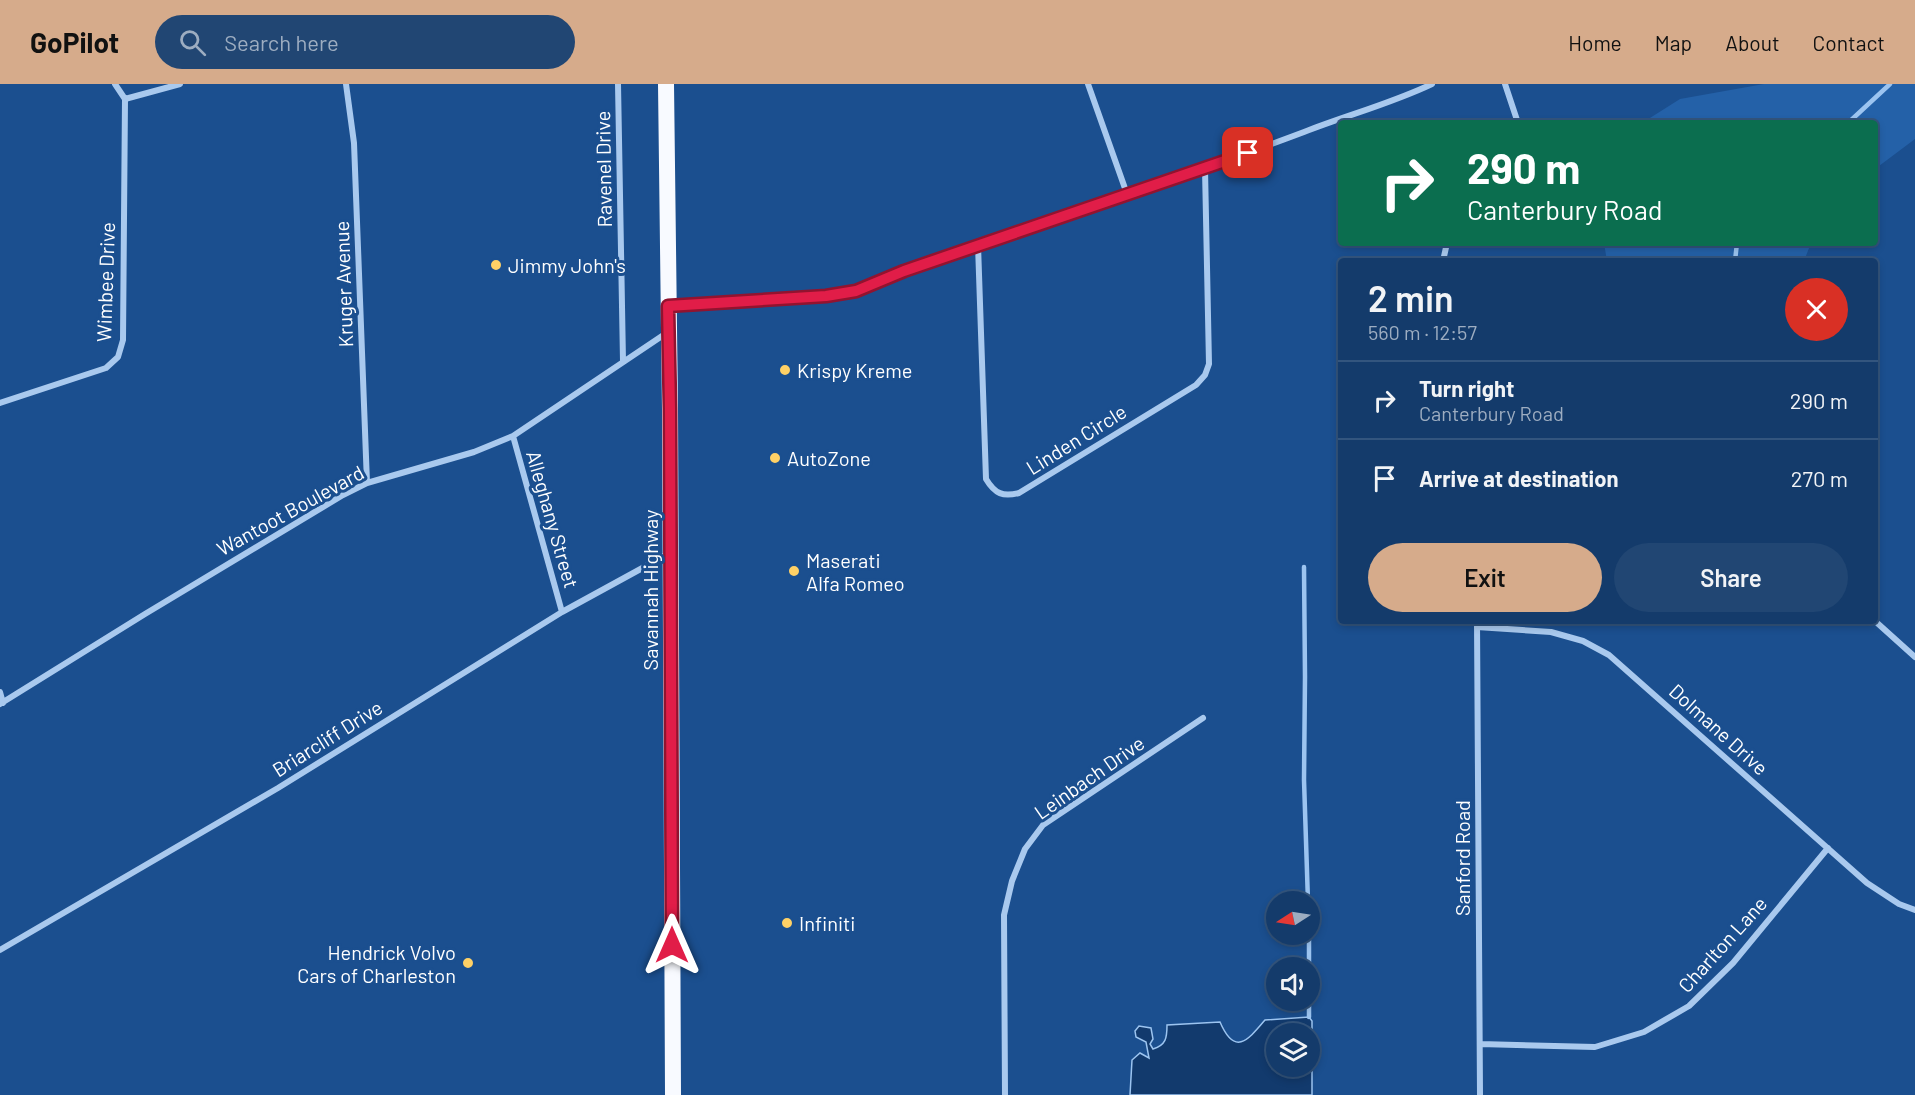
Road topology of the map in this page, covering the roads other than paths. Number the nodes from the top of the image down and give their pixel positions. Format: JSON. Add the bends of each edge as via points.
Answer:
{"nodes":[{"id":1,"x":115,"y":84,"type":"edge"},
{"id":2,"x":180,"y":84,"type":"edge"},
{"id":3,"x":346,"y":84,"type":"edge"},
{"id":4,"x":618,"y":84,"type":"edge"},
{"id":5,"x":666,"y":84,"type":"edge"},
{"id":6,"x":1088,"y":84,"type":"edge"},
{"id":7,"x":1432,"y":84,"type":"edge"},
{"id":8,"x":1505,"y":84,"type":"edge"},
{"id":9,"x":125,"y":99,"type":"junction"},
{"id":10,"x":1517,"y":120,"type":"edge"},
{"id":11,"x":1205,"y":169,"type":"junction"},
{"id":12,"x":1127,"y":194,"type":"junction"},
{"id":13,"x":978,"y":245,"type":"junction"},
{"id":14,"x":668,"y":306,"type":"junction"},
{"id":15,"x":668,"y":332,"type":"junction"},
{"id":16,"x":623,"y":361,"type":"junction"},
{"id":17,"x":0,"y":403,"type":"edge"},
{"id":18,"x":513,"y":436,"type":"junction"},
{"id":19,"x":367,"y":483,"type":"junction"},
{"id":20,"x":671,"y":552,"type":"junction"},
{"id":21,"x":562,"y":612,"type":"junction"},
{"id":22,"x":1477,"y":624,"type":"edge"},
{"id":23,"x":1878,"y":624,"type":"edge"},
{"id":24,"x":1915,"y":657,"type":"edge"},
{"id":25,"x":0,"y":692,"type":"edge"},
{"id":26,"x":2,"y":703,"type":"edge"},
{"id":27,"x":1203,"y":718,"type":"dead end"},
{"id":28,"x":1828,"y":848,"type":"junction"},
{"id":29,"x":1915,"y":910,"type":"edge"},
{"id":30,"x":0,"y":950,"type":"edge"},
{"id":31,"x":1480,"y":1044,"type":"junction"},
{"id":32,"x":673,"y":1095,"type":"edge"},
{"id":33,"x":1005,"y":1095,"type":"edge"},
{"id":34,"x":1480,"y":1095,"type":"edge"}],
"edges":[{"from":1,"to":9,"type":"street"},
{"from":2,"to":9,"type":"street"},
{"from":3,"to":19,"type":"street","name":"Kruger Avenue","via":[[354,143]]},
{"from":4,"to":16,"type":"street","name":"Ravenel Drive"},
{"from":5,"to":14,"type":"highway","name":"Savannah Highway"},
{"from":6,"to":12,"type":"street"},
{"from":7,"to":11,"type":"street","via":[[1401,99]]},
{"from":8,"to":10,"type":"street"},
{"from":9,"to":17,"type":"street","name":"Wimbee Drive","via":[[123,340],[118,357],[106,368]]},
{"from":11,"to":12,"type":"street"},
{"from":11,"to":13,"type":"street","name":"Linden Circle","via":[[1209,364],[1205,375],[1196,385],[1019,493],[1008,496],[992,489],[986,479]]},
{"from":12,"to":13,"type":"street"},
{"from":13,"to":14,"type":"street","via":[[856,291]]},
{"from":14,"to":15,"type":"highway","name":"Savannah Highway"},
{"from":15,"to":16,"type":"street","name":"Wantoot Boulevard"},
{"from":15,"to":20,"type":"highway","name":"Savannah Highway"},
{"from":16,"to":18,"type":"street","name":"Wantoot Boulevard"},
{"from":18,"to":19,"type":"street","name":"Wantoot Boulevard","via":[[474,452]]},
{"from":18,"to":21,"type":"street","name":"Alleghany Street"},
{"from":19,"to":26,"type":"street","name":"Wantoot Boulevard"},
{"from":20,"to":21,"type":"street","name":"Briarcliff Drive"},
{"from":20,"to":32,"type":"highway","name":"Savannah Highway"},
{"from":21,"to":30,"type":"street","name":"Briarcliff Drive","via":[[278,788]]},
{"from":22,"to":28,"type":"street","name":"Dolmane Drive","via":[[1551,632],[1583,641],[1610,655]]},
{"from":22,"to":31,"type":"street","name":"Sanford Road"},
{"from":23,"to":24,"type":"street"},
{"from":25,"to":26,"type":"street"},
{"from":27,"to":33,"type":"street","name":"Leinbach Drive","via":[[1043,825],[1025,849],[1004,915]]},
{"from":28,"to":29,"type":"street","name":"Dolmane Drive","via":[[1867,883]]},
{"from":28,"to":31,"type":"street","name":"Charlton Lane","via":[[1733,963],[1689,1006],[1644,1032],[1595,1047]]},
{"from":31,"to":34,"type":"street","name":"Sanford Road"}]}
